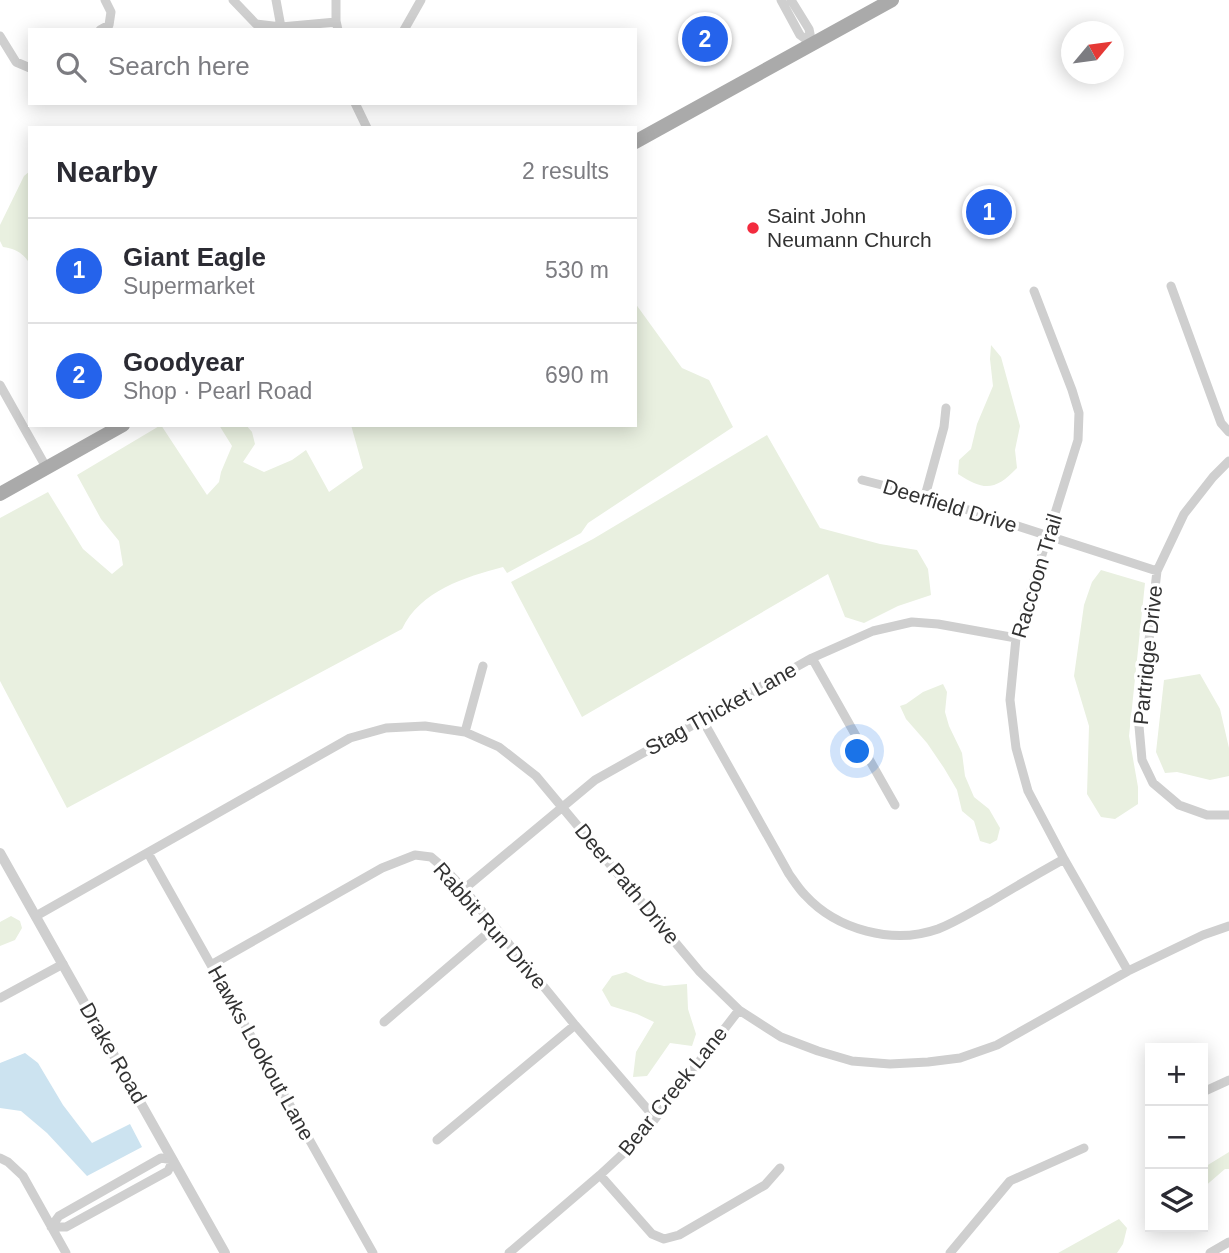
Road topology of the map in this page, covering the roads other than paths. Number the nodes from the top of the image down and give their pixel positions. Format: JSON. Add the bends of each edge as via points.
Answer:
{"nodes":[{"id":1,"x":105,"y":0,"type":"edge"},
{"id":2,"x":233,"y":0,"type":"edge"},
{"id":3,"x":276,"y":0,"type":"edge"},
{"id":4,"x":336,"y":0,"type":"edge"},
{"id":5,"x":421,"y":0,"type":"edge"},
{"id":6,"x":781,"y":0,"type":"edge"},
{"id":7,"x":791,"y":0,"type":"edge"},
{"id":8,"x":892,"y":0,"type":"edge"},
{"id":9,"x":337,"y":26,"type":"edge"},
{"id":10,"x":281,"y":27,"type":"junction"},
{"id":11,"x":104,"y":28,"type":"edge"},
{"id":12,"x":405,"y":28,"type":"edge"},
{"id":13,"x":0,"y":36,"type":"edge"},
{"id":14,"x":812,"y":44,"type":"junction"},
{"id":15,"x":28,"y":67,"type":"edge"},
{"id":16,"x":356,"y":105,"type":"edge"},
{"id":17,"x":366,"y":126,"type":"edge"},
{"id":18,"x":637,"y":141,"type":"edge"},
{"id":19,"x":1171,"y":286,"type":"dead end"},
{"id":20,"x":1034,"y":291,"type":"dead end"},
{"id":21,"x":0,"y":385,"type":"edge"},
{"id":22,"x":946,"y":408,"type":"dead end"},
{"id":23,"x":119,"y":427,"type":"edge"},
{"id":24,"x":1229,"y":432,"type":"edge"},
{"id":25,"x":1229,"y":461,"type":"edge"},
{"id":26,"x":46,"y":467,"type":"junction"},
{"id":27,"x":862,"y":480,"type":"dead end"},
{"id":28,"x":0,"y":494,"type":"edge"},
{"id":29,"x":925,"y":496,"type":"junction"},
{"id":30,"x":1048,"y":536,"type":"junction"},
{"id":31,"x":1157,"y":571,"type":"junction"},
{"id":32,"x":1016,"y":638,"type":"junction"},
{"id":33,"x":812,"y":658,"type":"junction"},
{"id":34,"x":483,"y":666,"type":"dead end"},
{"id":35,"x":702,"y":719,"type":"junction"},
{"id":36,"x":465,"y":732,"type":"junction"},
{"id":37,"x":895,"y":805,"type":"dead end"},
{"id":38,"x":562,"y":806,"type":"junction"},
{"id":39,"x":1229,"y":815,"type":"edge"},
{"id":40,"x":0,"y":853,"type":"edge"},
{"id":41,"x":148,"y":853,"type":"junction"},
{"id":42,"x":1064,"y":859,"type":"junction"},
{"id":43,"x":464,"y":889,"type":"junction"},
{"id":44,"x":36,"y":916,"type":"junction"},
{"id":45,"x":1229,"y":926,"type":"edge"},
{"id":46,"x":495,"y":927,"type":"junction"},
{"id":47,"x":63,"y":964,"type":"junction"},
{"id":48,"x":211,"y":965,"type":"junction"},
{"id":49,"x":1128,"y":971,"type":"junction"},
{"id":50,"x":0,"y":998,"type":"edge"},
{"id":51,"x":739,"y":1010,"type":"junction"},
{"id":52,"x":384,"y":1022,"type":"dead end"},
{"id":53,"x":575,"y":1025,"type":"junction"},
{"id":54,"x":1229,"y":1080,"type":"edge"},
{"id":55,"x":1208,"y":1090,"type":"edge"},
{"id":56,"x":655,"y":1118,"type":"junction"},
{"id":57,"x":437,"y":1140,"type":"dead end"},
{"id":58,"x":1084,"y":1148,"type":"dead end"},
{"id":59,"x":0,"y":1158,"type":"edge"},
{"id":60,"x":173,"y":1160,"type":"junction"},
{"id":61,"x":780,"y":1168,"type":"dead end"},
{"id":62,"x":600,"y":1175,"type":"junction"},
{"id":63,"x":51,"y":1227,"type":"junction"},
{"id":64,"x":1229,"y":1242,"type":"edge"},
{"id":65,"x":516,"y":1251,"type":"edge"},
{"id":66,"x":66,"y":1253,"type":"edge"},
{"id":67,"x":225,"y":1253,"type":"edge"},
{"id":68,"x":373,"y":1253,"type":"edge"},
{"id":69,"x":950,"y":1253,"type":"edge"},
{"id":70,"x":1210,"y":1253,"type":"edge"}],
"edges":[{"from":1,"to":11,"type":"street","via":[[111,12],[109,25]]},
{"from":2,"to":10,"type":"street","via":[[256,24]]},
{"from":3,"to":10,"type":"street"},
{"from":4,"to":9,"type":"street"},
{"from":5,"to":12,"type":"street"},
{"from":6,"to":14,"type":"street","via":[[800,35]]},
{"from":7,"to":14,"type":"street","via":[[809,29]]},
{"from":8,"to":14,"type":"main road"},
{"from":9,"to":10,"type":"street"},
{"from":13,"to":15,"type":"street","via":[[16,62]]},
{"from":14,"to":18,"type":"main road"},
{"from":16,"to":17,"type":"street"},
{"from":19,"to":24,"type":"street","via":[[1221,423]]},
{"from":20,"to":30,"type":"street","name":"Raccoon Trail","via":[[1079,413],[1078,440]]},
{"from":21,"to":26,"type":"street"},
{"from":22,"to":29,"type":"street"},
{"from":23,"to":26,"type":"main road"},
{"from":25,"to":31,"type":"street","name":"Partridge Drive","via":[[1184,514]]},
{"from":26,"to":28,"type":"main road"},
{"from":27,"to":29,"type":"street","name":"Deerfield Drive"},
{"from":29,"to":30,"type":"street","name":"Deerfield Drive"},
{"from":30,"to":31,"type":"street","name":"Deerfield Drive"},
{"from":30,"to":32,"type":"street","name":"Raccoon Trail"},
{"from":31,"to":39,"type":"street","name":"Partridge Drive","via":[[1139,726],[1142,761],[1153,783],[1178,805]]},
{"from":32,"to":33,"type":"street","name":"Stag Thicket Lane","via":[[912,622],[873,631]]},
{"from":32,"to":42,"type":"street","name":"Raccoon Trail","via":[[1010,700],[1016,748],[1028,791]]},
{"from":33,"to":35,"type":"street","name":"Stag Thicket Lane"},
{"from":33,"to":37,"type":"street"},
{"from":34,"to":36,"type":"street"},
{"from":35,"to":38,"type":"street","name":"Stag Thicket Lane","via":[[595,780]]},
{"from":35,"to":42,"type":"street","via":[[804,895],[834,919],[851,926],[898,935],[936,929]]},
{"from":36,"to":38,"type":"street","name":"Deer Path Drive","via":[[499,747],[536,776]]},
{"from":36,"to":41,"type":"street","name":"Deer Path Drive","via":[[412,726],[350,738]]},
{"from":38,"to":43,"type":"street","name":"Stag Thicket Lane"},
{"from":38,"to":51,"type":"street","name":"Deer Path Drive","via":[[699,971]]},
{"from":40,"to":44,"type":"street","name":"Drake Road"},
{"from":41,"to":44,"type":"street","name":"Deer Path Drive"},
{"from":41,"to":48,"type":"street","name":"Hawks Lookout Lane"},
{"from":42,"to":49,"type":"street","name":"Raccoon Trail"},
{"from":43,"to":46,"type":"street","name":"Rabbit Run Drive"},
{"from":43,"to":48,"type":"street","name":"Rabbit Run Drive","via":[[431,857],[415,855],[382,868]]},
{"from":44,"to":47,"type":"street","name":"Drake Road"},
{"from":45,"to":49,"type":"street","name":"Deer Path Drive"},
{"from":46,"to":52,"type":"street"},
{"from":46,"to":53,"type":"street","name":"Rabbit Run Drive"},
{"from":47,"to":50,"type":"street"},
{"from":47,"to":60,"type":"street","name":"Drake Road"},
{"from":48,"to":68,"type":"street","name":"Hawks Lookout Lane"},
{"from":49,"to":51,"type":"street","name":"Deer Path Drive","via":[[997,1045],[960,1058],[928,1062],[852,1061],[781,1037]]},
{"from":51,"to":56,"type":"street","name":"Bear Creek Lane"},
{"from":53,"to":56,"type":"street","name":"Rabbit Run Drive"},
{"from":53,"to":57,"type":"street"},
{"from":54,"to":55,"type":"street"},
{"from":56,"to":62,"type":"street","name":"Bear Creek Lane"},
{"from":58,"to":69,"type":"street","via":[[1010,1181]]},
{"from":59,"to":63,"type":"street","via":[[23,1176]]},
{"from":60,"to":63,"type":"street","via":[[161,1158],[59,1216]]},
{"from":60,"to":63,"type":"street","via":[[169,1171],[66,1227]]},
{"from":60,"to":67,"type":"street","name":"Drake Road"},
{"from":61,"to":62,"type":"street","via":[[765,1185],[664,1239],[652,1234]]},
{"from":62,"to":65,"type":"street","name":"Bear Creek Lane"},
{"from":63,"to":66,"type":"street"},
{"from":64,"to":70,"type":"street"}]}
